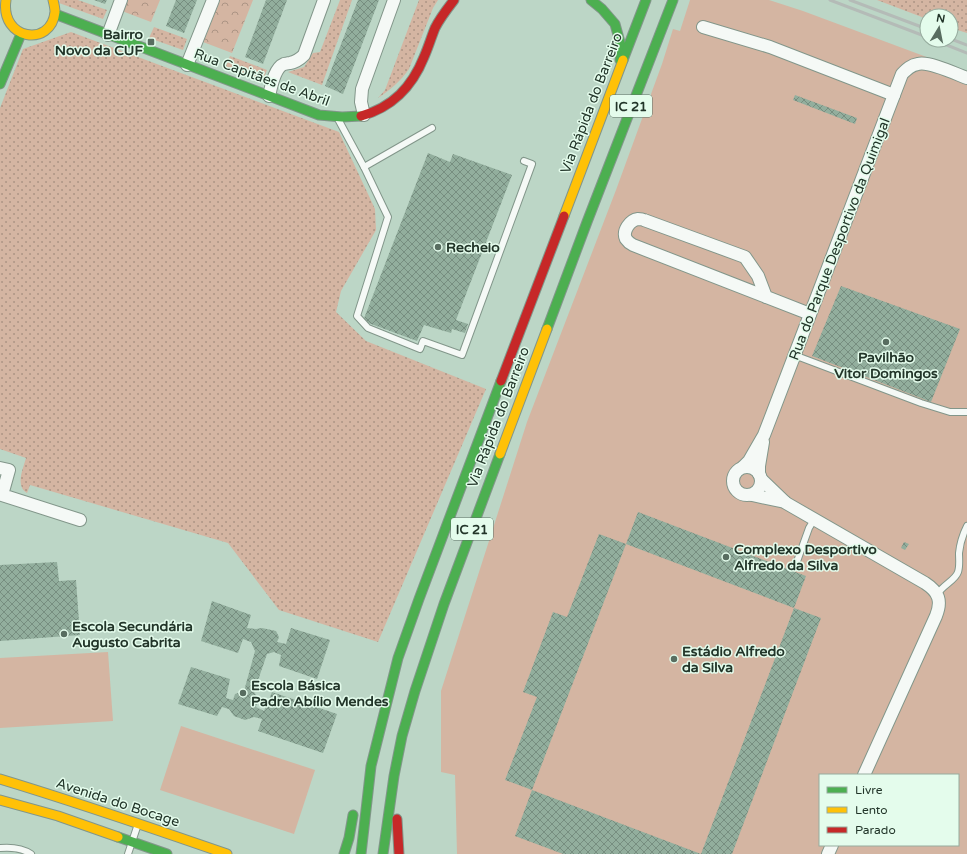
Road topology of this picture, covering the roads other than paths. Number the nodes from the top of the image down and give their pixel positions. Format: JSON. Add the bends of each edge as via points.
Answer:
{"nodes":[{"id":1,"x":6,"y":0,"type":"edge"},
{"id":2,"x":53,"y":0,"type":"edge"},
{"id":3,"x":121,"y":0,"type":"edge"},
{"id":4,"x":213,"y":0,"type":"edge"},
{"id":5,"x":324,"y":0,"type":"edge"},
{"id":6,"x":394,"y":0,"type":"edge"},
{"id":7,"x":454,"y":0,"type":"edge"},
{"id":8,"x":591,"y":0,"type":"edge"},
{"id":9,"x":596,"y":0,"type":"edge"},
{"id":10,"x":673,"y":0,"type":"edge"},
{"id":11,"x":644,"y":5,"type":"edge"},
{"id":12,"x":610,"y":6,"type":"dead end"},
{"id":13,"x":55,"y":14,"type":"junction"},
{"id":14,"x":703,"y":27,"type":"dead end"},
{"id":15,"x":21,"y":34,"type":"junction"},
{"id":16,"x":108,"y":35,"type":"junction"},
{"id":17,"x":187,"y":65,"type":"junction"},
{"id":18,"x":618,"y":69,"type":"junction"},
{"id":19,"x":967,"y":78,"type":"edge"},
{"id":20,"x":0,"y":84,"type":"edge"},
{"id":21,"x":894,"y":95,"type":"junction"},
{"id":22,"x":269,"y":96,"type":"junction"},
{"id":23,"x":364,"y":115,"type":"junction"},
{"id":24,"x":337,"y":117,"type":"junction"},
{"id":25,"x":432,"y":128,"type":"dead end"},
{"id":26,"x":524,"y":161,"type":"dead end"},
{"id":27,"x":364,"y":166,"type":"junction"},
{"id":28,"x":766,"y":297,"type":"junction"},
{"id":29,"x":810,"y":314,"type":"junction"},
{"id":30,"x":794,"y":355,"type":"junction"},
{"id":31,"x":967,"y":412,"type":"edge"},
{"id":32,"x":764,"y":435,"type":"junction"},
{"id":33,"x":0,"y":468,"type":"edge"},
{"id":34,"x":743,"y":468,"type":"junction"},
{"id":35,"x":760,"y":477,"type":"junction"},
{"id":36,"x":752,"y":495,"type":"junction"},
{"id":37,"x":1,"y":496,"type":"edge"},
{"id":38,"x":786,"y":503,"type":"junction"},
{"id":39,"x":80,"y":520,"type":"dead end"},
{"id":40,"x":816,"y":520,"type":"junction"},
{"id":41,"x":967,"y":526,"type":"edge"},
{"id":42,"x":795,"y":567,"type":"dead end"},
{"id":43,"x":937,"y":595,"type":"junction"},
{"id":44,"x":370,"y":766,"type":"junction"},
{"id":45,"x":864,"y":774,"type":"edge"},
{"id":46,"x":394,"y":776,"type":"junction"},
{"id":47,"x":0,"y":779,"type":"edge"},
{"id":48,"x":360,"y":793,"type":"dead end"},
{"id":49,"x":0,"y":800,"type":"edge"},
{"id":50,"x":354,"y":806,"type":"dead end"},
{"id":51,"x":139,"y":823,"type":"junction"},
{"id":52,"x":132,"y":842,"type":"junction"},
{"id":53,"x":0,"y":848,"type":"edge"},
{"id":54,"x":32,"y":854,"type":"edge"},
{"id":55,"x":128,"y":854,"type":"edge"},
{"id":56,"x":167,"y":854,"type":"edge"},
{"id":57,"x":227,"y":854,"type":"edge"},
{"id":58,"x":344,"y":854,"type":"edge"},
{"id":59,"x":361,"y":854,"type":"edge"},
{"id":60,"x":383,"y":854,"type":"edge"},
{"id":61,"x":399,"y":854,"type":"edge"}],
"edges":[{"from":1,"to":15,"type":"main road","via":[[6,19],[9,25]]},
{"from":2,"to":13,"type":"main road"},
{"from":3,"to":16,"type":"street"},
{"from":4,"to":17,"type":"street"},
{"from":5,"to":22,"type":"street","via":[[304,55],[278,68]]},
{"from":6,"to":23,"type":"street","via":[[362,89]]},
{"from":7,"to":23,"type":"main road","name":"Rua Capitães de Abril","via":[[438,23],[412,82],[393,102]]},
{"from":8,"to":18,"type":"main road","via":[[615,24],[621,46]]},
{"from":9,"to":12,"type":"main road"},
{"from":10,"to":46,"type":"main road","name":"Via Rápida do Barreiro","number":"IC 21","via":[[444,604],[415,691]]},
{"from":11,"to":18,"type":"main road","name":"Via Rápida do Barreiro","number":"IC 21"},
{"from":13,"to":15,"type":"main road","via":[[50,26],[40,34]]},
{"from":13,"to":16,"type":"main road","name":"Rua Capitães de Abril"},
{"from":14,"to":21,"type":"street","via":[[770,46]]},
{"from":15,"to":20,"type":"main road"},
{"from":16,"to":17,"type":"main road","name":"Rua Capitães de Abril"},
{"from":17,"to":22,"type":"main road","name":"Rua Capitães de Abril"},
{"from":18,"to":44,"type":"main road","name":"Via Rápida do Barreiro","number":"IC 21","via":[[398,658]]},
{"from":19,"to":21,"type":"street","name":"Rua do Parque Desportivo da Quimigal","via":[[933,65],[920,63],[902,74]]},
{"from":21,"to":29,"type":"street","name":"Rua do Parque Desportivo da Quimigal"},
{"from":22,"to":24,"type":"main road","name":"Rua Capitães de Abril","via":[[319,115]]},
{"from":23,"to":24,"type":"main road","name":"Rua Capitães de Abril"},
{"from":24,"to":27,"type":"lane"},
{"from":25,"to":27,"type":"lane"},
{"from":26,"to":27,"type":"lane","via":[[532,164],[462,355],[423,341],[420,349],[368,328],[357,316],[388,217]]},
{"from":28,"to":28,"type":"street","via":[[758,276],[745,257],[644,220],[630,222],[626,229],[625,238],[633,245]]},
{"from":28,"to":29,"type":"street"},
{"from":29,"to":30,"type":"street","name":"Rua do Parque Desportivo da Quimigal"},
{"from":30,"to":31,"type":"lane","via":[[941,410]]},
{"from":30,"to":32,"type":"street","name":"Rua do Parque Desportivo da Quimigal"},
{"from":32,"to":34,"type":"street","name":"Rua do Parque Desportivo da Quimigal"},
{"from":32,"to":35,"type":"street","via":[[759,466]]},
{"from":33,"to":37,"type":"street","via":[[9,470]]},
{"from":34,"to":35,"type":"street","via":[[756,470]]},
{"from":34,"to":36,"type":"street","via":[[735,472],[733,486],[742,495]]},
{"from":35,"to":36,"type":"street","via":[[760,489]]},
{"from":35,"to":38,"type":"street"},
{"from":36,"to":38,"type":"street"},
{"from":37,"to":39,"type":"street"},
{"from":38,"to":40,"type":"street"},
{"from":40,"to":42,"type":"lane","via":[[808,528]]},
{"from":40,"to":43,"type":"street","via":[[925,583]]},
{"from":41,"to":43,"type":"lane","via":[[960,545],[957,575]]},
{"from":43,"to":45,"type":"street","via":[[939,605],[936,616]]},
{"from":44,"to":48,"type":"main road"},
{"from":44,"to":59,"type":"main road","name":"Via Rápida do Barreiro","number":"IC 21"},
{"from":46,"to":60,"type":"main road","name":"Via Rápida do Barreiro","number":"IC 21"},
{"from":46,"to":61,"type":"main road"},
{"from":47,"to":51,"type":"main road","name":"Avenida do Bocage"},
{"from":49,"to":52,"type":"main road","via":[[58,816]]},
{"from":50,"to":58,"type":"main road"},
{"from":51,"to":52,"type":"lane"},
{"from":51,"to":57,"type":"main road","name":"Avenida do Bocage"},
{"from":52,"to":55,"type":"lane"},
{"from":52,"to":56,"type":"main road"},
{"from":53,"to":54,"type":"lane","via":[[16,848]]}]}
